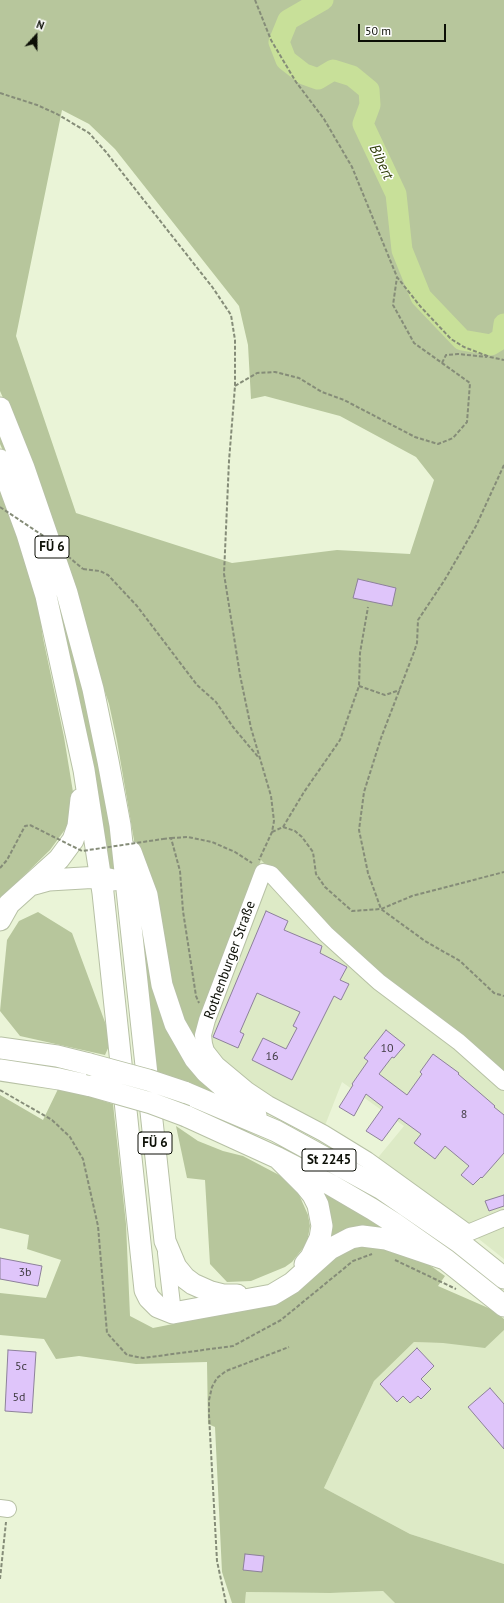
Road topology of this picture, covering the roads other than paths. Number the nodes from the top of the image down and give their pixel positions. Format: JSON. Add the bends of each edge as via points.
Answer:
{"nodes":[{"id":1,"x":0,"y":408,"type":"edge"},
{"id":2,"x":0,"y":460,"type":"edge"},
{"id":3,"x":84,"y":770,"type":"junction"},
{"id":4,"x":120,"y":825,"type":"junction"},
{"id":5,"x":100,"y":877,"type":"junction"},
{"id":6,"x":127,"y":884,"type":"junction"},
{"id":7,"x":31,"y":885,"type":"junction"},
{"id":8,"x":0,"y":920,"type":"edge"},
{"id":9,"x":0,"y":1048,"type":"edge"},
{"id":10,"x":0,"y":1070,"type":"edge"},
{"id":11,"x":504,"y":1082,"type":"edge"},
{"id":12,"x":276,"y":1131,"type":"junction"},
{"id":13,"x":278,"y":1158,"type":"junction"},
{"id":14,"x":504,"y":1219,"type":"edge"},
{"id":15,"x":463,"y":1237,"type":"junction"},
{"id":16,"x":165,"y":1241,"type":"junction"},
{"id":17,"x":445,"y":1259,"type":"junction"},
{"id":18,"x":504,"y":1278,"type":"edge"},
{"id":19,"x":504,"y":1306,"type":"edge"},
{"id":20,"x":173,"y":1313,"type":"junction"}],
"edges":[{"from":1,"to":4,"type":"main road","number":"FÜ 6","via":[[68,593],[93,689]]},
{"from":2,"to":3,"type":"main road","number":"FÜ 6","via":[[46,596]]},
{"from":3,"to":5,"type":"main road","number":"FÜ 6"},
{"from":3,"to":7,"type":"main road","via":[[78,826],[73,840]]},
{"from":4,"to":6,"type":"main road","number":"FÜ 6"},
{"from":4,"to":12,"type":"main road","via":[[147,895],[162,985],[175,1024],[195,1059],[206,1072]]},
{"from":5,"to":6,"type":"main road"},
{"from":5,"to":7,"type":"main road","via":[[49,880]]},
{"from":5,"to":20,"type":"main road","number":"FÜ 6","via":[[145,1290],[158,1307]]},
{"from":6,"to":16,"type":"main road","number":"FÜ 6"},
{"from":7,"to":8,"type":"main road","via":[[9,904]]},
{"from":9,"to":12,"type":"main road","name":"Rothenburger Straße","number":"St 2245","bridge":true,"via":[[56,1056],[133,1075],[184,1092]]},
{"from":10,"to":13,"type":"main road","number":"St 2245","bridge":true,"via":[[59,1079],[151,1103]]},
{"from":11,"to":15,"type":"street","name":"Rothenburger Straße","via":[[459,1042],[379,982],[326,934],[271,874],[260,869],[207,1020],[204,1035],[206,1051],[231,1078],[268,1104],[367,1160]]},
{"from":12,"to":15,"type":"main road","name":"Rothenburger Straße","number":"St 2245"},
{"from":13,"to":16,"type":"main road","via":[[313,1195],[318,1205],[322,1226],[320,1238],[311,1257],[294,1274],[273,1287],[236,1295],[222,1295],[193,1284],[185,1278],[176,1267]]},
{"from":13,"to":17,"type":"main road","number":"St 2245","via":[[372,1209]]},
{"from":14,"to":15,"type":"street"},
{"from":15,"to":17,"type":"street"},
{"from":15,"to":18,"type":"main road","name":"Rothenburger Straße","number":"St 2245"},
{"from":16,"to":20,"type":"street"},
{"from":17,"to":19,"type":"main road","number":"St 2245"},
{"from":17,"to":20,"type":"main road","via":[[386,1239],[362,1236],[351,1238],[330,1249],[292,1283],[272,1294]]}]}
